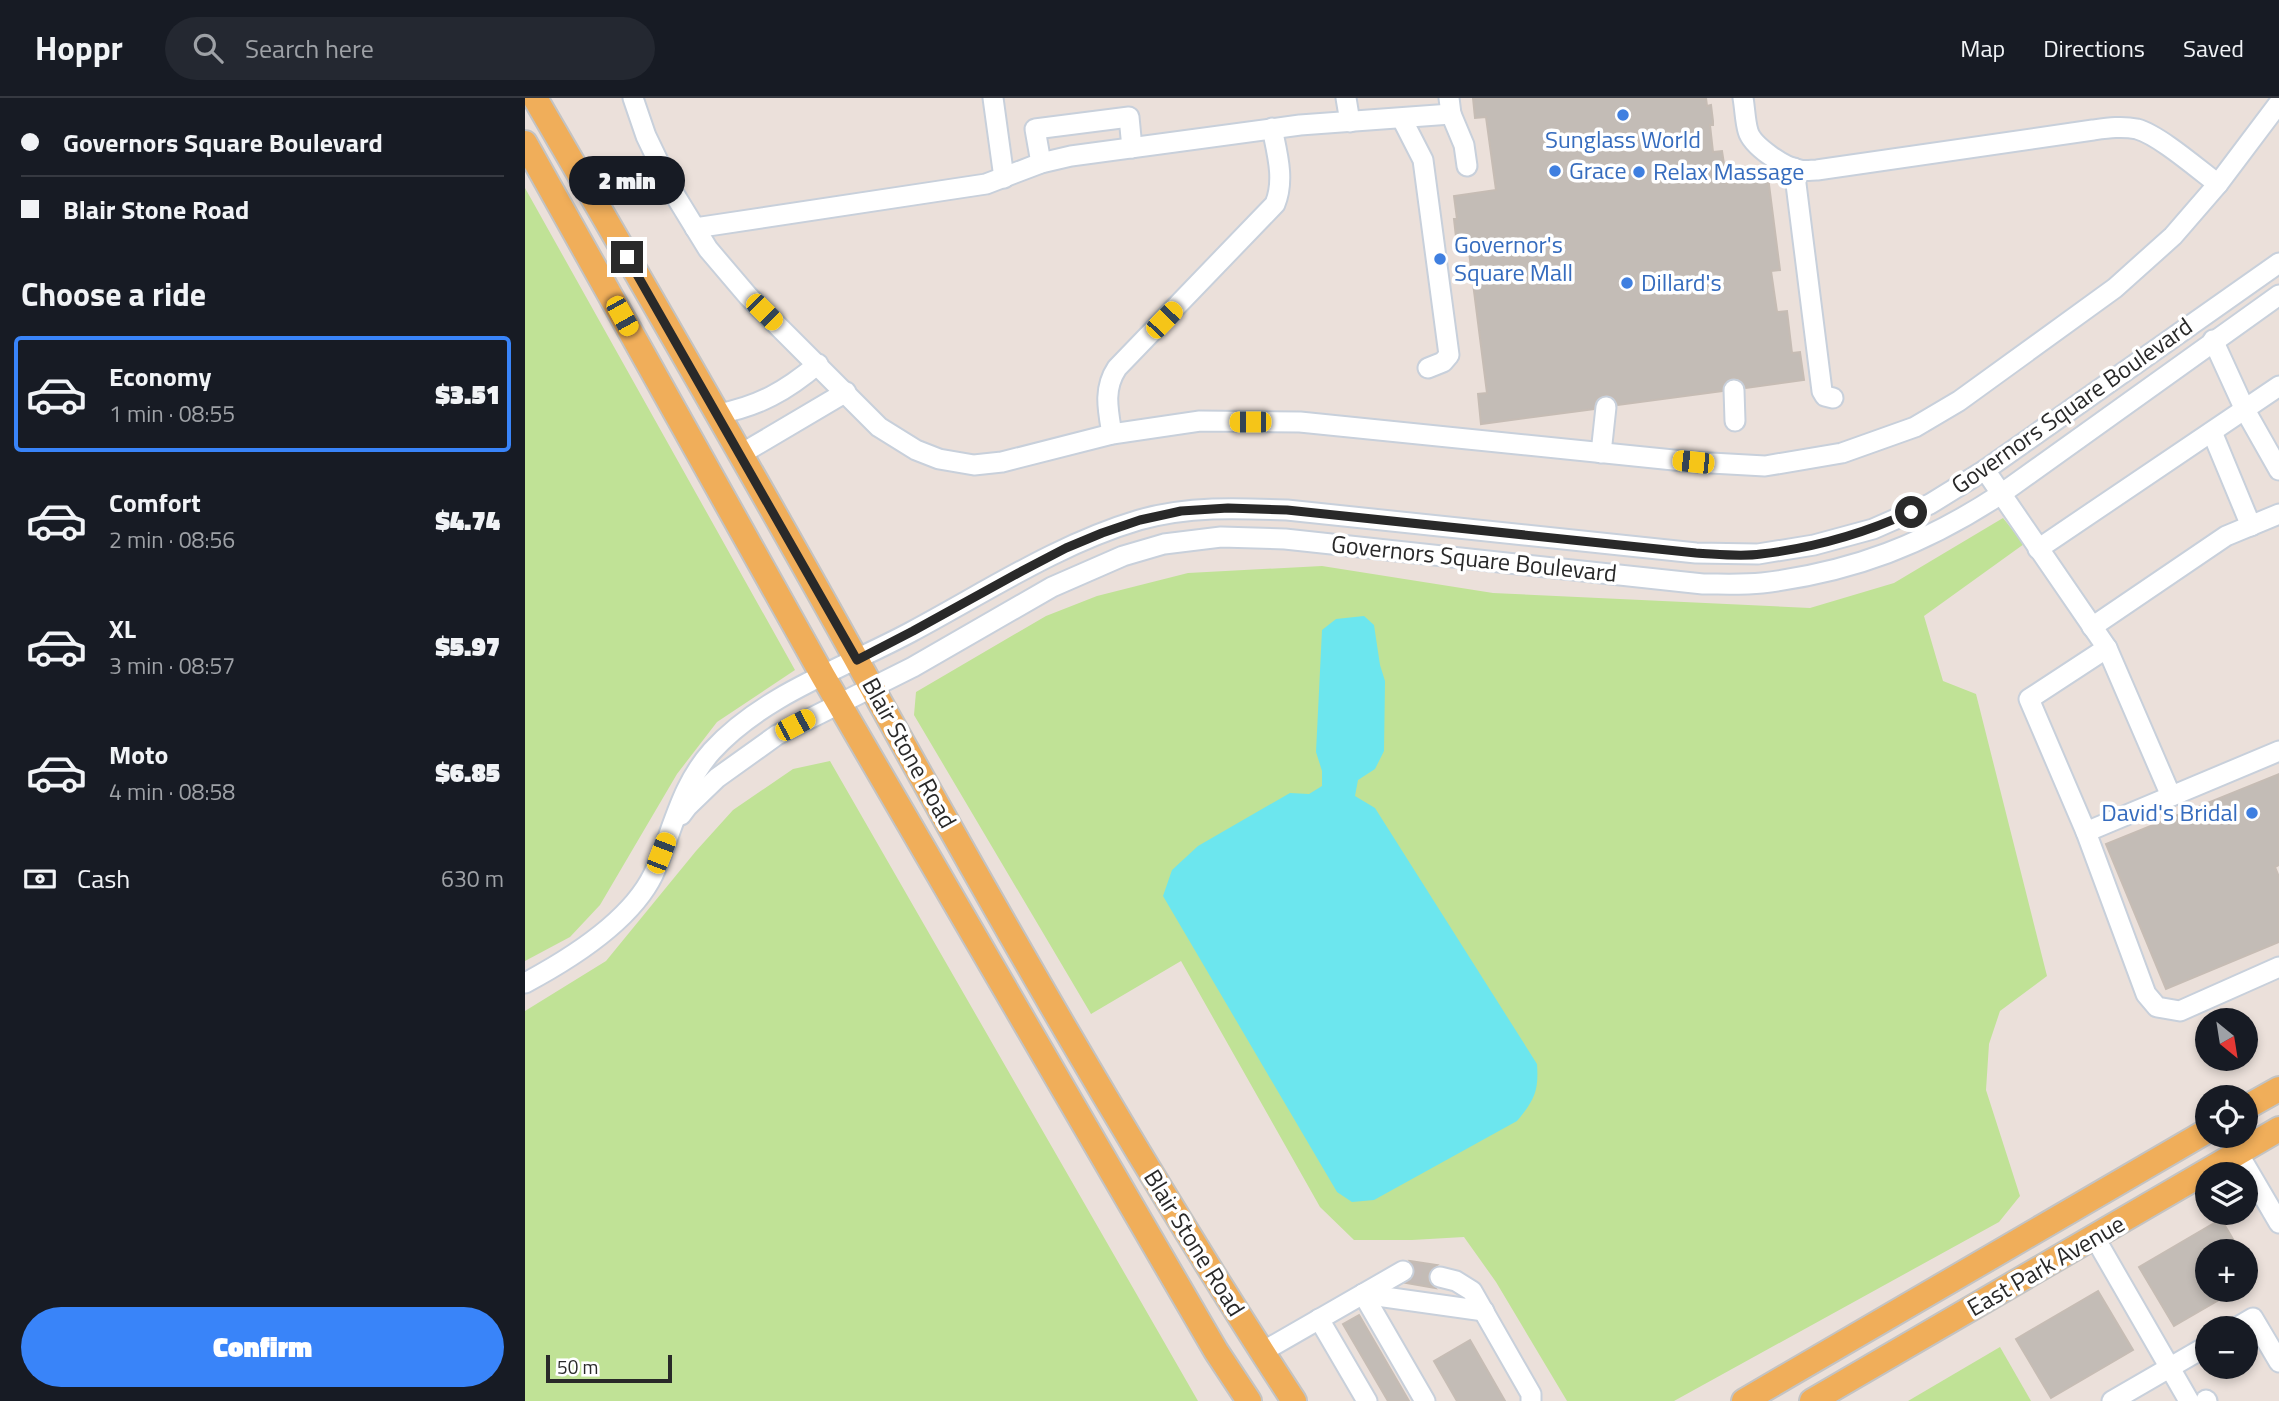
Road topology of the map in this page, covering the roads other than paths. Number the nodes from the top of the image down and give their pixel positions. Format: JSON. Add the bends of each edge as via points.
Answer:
{"nodes":[{"id":1,"x":535,"y":98,"type":"edge"},
{"id":2,"x":633,"y":98,"type":"edge"},
{"id":3,"x":993,"y":98,"type":"edge"},
{"id":4,"x":1346,"y":98,"type":"edge"},
{"id":5,"x":1743,"y":98,"type":"edge"},
{"id":6,"x":2279,"y":103,"type":"edge"},
{"id":7,"x":1450,"y":106,"type":"edge"},
{"id":8,"x":1402,"y":119,"type":"junction"},
{"id":9,"x":1350,"y":122,"type":"junction"},
{"id":10,"x":2279,"y":127,"type":"edge"},
{"id":11,"x":1272,"y":128,"type":"junction"},
{"id":12,"x":2255,"y":135,"type":"junction"},
{"id":13,"x":525,"y":143,"type":"edge"},
{"id":14,"x":1132,"y":148,"type":"junction"},
{"id":15,"x":1041,"y":163,"type":"junction"},
{"id":16,"x":1467,"y":166,"type":"dead end"},
{"id":17,"x":1794,"y":168,"type":"junction"},
{"id":18,"x":1004,"y":178,"type":"junction"},
{"id":19,"x":2218,"y":184,"type":"junction"},
{"id":20,"x":695,"y":228,"type":"junction"},
{"id":21,"x":2279,"y":263,"type":"edge"},
{"id":22,"x":2279,"y":295,"type":"edge"},
{"id":23,"x":2213,"y":340,"type":"junction"},
{"id":24,"x":818,"y":365,"type":"junction"},
{"id":25,"x":1428,"y":368,"type":"dead end"},
{"id":26,"x":2279,"y":386,"type":"edge"},
{"id":27,"x":1734,"y":390,"type":"dead end"},
{"id":28,"x":846,"y":392,"type":"junction"},
{"id":29,"x":1833,"y":398,"type":"dead end"},
{"id":30,"x":1606,"y":407,"type":"dead end"},
{"id":31,"x":2245,"y":410,"type":"junction"},
{"id":32,"x":718,"y":414,"type":"junction"},
{"id":33,"x":1735,"y":421,"type":"dead end"},
{"id":34,"x":2212,"y":432,"type":"junction"},
{"id":35,"x":1112,"y":434,"type":"junction"},
{"id":36,"x":693,"y":442,"type":"junction"},
{"id":37,"x":1601,"y":453,"type":"junction"},
{"id":38,"x":741,"y":454,"type":"junction"},
{"id":39,"x":1985,"y":470,"type":"junction"},
{"id":40,"x":2279,"y":470,"type":"edge"},
{"id":41,"x":2001,"y":494,"type":"junction"},
{"id":42,"x":1261,"y":509,"type":"junction"},
{"id":43,"x":2279,"y":514,"type":"edge"},
{"id":44,"x":2251,"y":526,"type":"junction"},
{"id":45,"x":1258,"y":538,"type":"junction"},
{"id":46,"x":2038,"y":550,"type":"junction"},
{"id":47,"x":2092,"y":628,"type":"junction"},
{"id":48,"x":2107,"y":648,"type":"junction"},
{"id":49,"x":857,"y":660,"type":"junction"},
{"id":50,"x":823,"y":676,"type":"junction"},
{"id":51,"x":872,"y":688,"type":"junction"},
{"id":52,"x":839,"y":703,"type":"junction"},
{"id":53,"x":2279,"y":751,"type":"edge"},
{"id":54,"x":2171,"y":796,"type":"junction"},
{"id":55,"x":670,"y":831,"type":"junction"},
{"id":56,"x":2086,"y":832,"type":"junction"},
{"id":57,"x":2279,"y":967,"type":"edge"},
{"id":58,"x":525,"y":983,"type":"edge"},
{"id":59,"x":2279,"y":1089,"type":"edge"},
{"id":60,"x":2258,"y":1101,"type":"edge"},
{"id":61,"x":2279,"y":1129,"type":"edge"},
{"id":62,"x":2258,"y":1136,"type":"edge"},
{"id":63,"x":2195,"y":1138,"type":"edge"},
{"id":64,"x":2227,"y":1148,"type":"edge"},
{"id":65,"x":2235,"y":1148,"type":"edge"},
{"id":66,"x":2279,"y":1223,"type":"edge"},
{"id":67,"x":2095,"y":1238,"type":"junction"},
{"id":68,"x":1403,"y":1271,"type":"tunnel mouth"},
{"id":69,"x":1440,"y":1277,"type":"tunnel mouth"},
{"id":70,"x":1363,"y":1294,"type":"junction"},
{"id":71,"x":1484,"y":1311,"type":"junction"},
{"id":72,"x":1319,"y":1319,"type":"junction"},
{"id":73,"x":2258,"y":1326,"type":"edge"},
{"id":74,"x":1255,"y":1342,"type":"junction"},
{"id":75,"x":1216,"y":1351,"type":"junction"},
{"id":76,"x":2195,"y":1353,"type":"edge"},
{"id":77,"x":2279,"y":1362,"type":"edge"},
{"id":78,"x":2169,"y":1367,"type":"junction"},
{"id":79,"x":1249,"y":1401,"type":"edge"},
{"id":80,"x":1294,"y":1401,"type":"edge"},
{"id":81,"x":1367,"y":1401,"type":"edge"},
{"id":82,"x":1425,"y":1401,"type":"edge"},
{"id":83,"x":1531,"y":1401,"type":"edge"},
{"id":84,"x":1744,"y":1401,"type":"edge"},
{"id":85,"x":1812,"y":1401,"type":"edge"},
{"id":86,"x":2112,"y":1401,"type":"edge"},
{"id":87,"x":2201,"y":1401,"type":"edge"}],
"edges":[{"from":1,"to":32,"type":"main road","name":"Blair Stone Road"},
{"from":2,"to":20,"type":"street","via":[[668,183]]},
{"from":3,"to":18,"type":"street"},
{"from":4,"to":9,"type":"street"},
{"from":5,"to":17,"type":"street","via":[[1751,138]]},
{"from":6,"to":12,"type":"street"},
{"from":7,"to":8,"type":"street"},
{"from":7,"to":16,"type":"street"},
{"from":8,"to":9,"type":"street"},
{"from":8,"to":25,"type":"street","via":[[1423,160],[1449,355]]},
{"from":9,"to":11,"type":"street"},
{"from":10,"to":12,"type":"street"},
{"from":11,"to":14,"type":"street"},
{"from":11,"to":35,"type":"street","via":[[1280,183],[1275,204],[1117,368],[1107,393]]},
{"from":12,"to":19,"type":"street"},
{"from":13,"to":36,"type":"main road","name":"Blair Stone Road"},
{"from":14,"to":15,"type":"street"},
{"from":14,"to":15,"type":"street","via":[[1129,117],[1035,129]]},
{"from":15,"to":18,"type":"street"},
{"from":17,"to":19,"type":"street","via":[[1817,170],[2126,128],[2155,139]]},
{"from":17,"to":29,"type":"street","via":[[1822,391]]},
{"from":18,"to":20,"type":"street"},
{"from":19,"to":37,"type":"street","via":[[2170,239],[2115,288],[1959,401],[1915,427],[1842,453],[1765,466]]},
{"from":20,"to":24,"type":"street","via":[[748,296]]},
{"from":21,"to":39,"type":"street","name":"Governors Square Boulevard"},
{"from":22,"to":23,"type":"street","name":"Governors Square Boulevard"},
{"from":23,"to":31,"type":"street"},
{"from":23,"to":41,"type":"street","name":"Governors Square Boulevard"},
{"from":24,"to":28,"type":"street"},
{"from":24,"to":32,"type":"street","via":[[770,397]]},
{"from":26,"to":31,"type":"street"},
{"from":27,"to":33,"type":"street"},
{"from":28,"to":35,"type":"street","via":[[879,427],[916,450],[974,465],[1002,463]]},
{"from":28,"to":38,"type":"street"},
{"from":30,"to":37,"type":"street"},
{"from":31,"to":34,"type":"street"},
{"from":31,"to":40,"type":"street"},
{"from":32,"to":38,"type":"main road","name":"Blair Stone Road"},
{"from":34,"to":44,"type":"street"},
{"from":34,"to":46,"type":"street"},
{"from":35,"to":37,"type":"street","via":[[1200,421],[1300,422]]},
{"from":36,"to":38,"type":"main road","via":[[711,451]]},
{"from":36,"to":50,"type":"main road","name":"Blair Stone Road"},
{"from":38,"to":49,"type":"main road","name":"Blair Stone Road"},
{"from":39,"to":41,"type":"street"},
{"from":39,"to":42,"type":"street","name":"Governors Square Boulevard","via":[[1930,504],[1873,529],[1758,555],[1696,553]]},
{"from":41,"to":45,"type":"street","name":"Governors Square Boulevard","via":[[1915,543],[1855,565],[1761,583],[1703,584]]},
{"from":41,"to":46,"type":"street"},
{"from":42,"to":45,"type":"street"},
{"from":42,"to":49,"type":"street","name":"Governors Square Boulevard","via":[[1181,511],[1102,533]]},
{"from":43,"to":44,"type":"street"},
{"from":44,"to":47,"type":"street","via":[[2226,536]]},
{"from":45,"to":51,"type":"street","name":"Governors Square Boulevard","via":[[1176,542],[1123,556],[1052,587]]},
{"from":46,"to":47,"type":"street"},
{"from":47,"to":48,"type":"street"},
{"from":48,"to":54,"type":"street"},
{"from":48,"to":56,"type":"street","via":[[2029,699]]},
{"from":49,"to":50,"type":"street","name":"Governors Square Boulevard"},
{"from":49,"to":51,"type":"main road","name":"Blair Stone Road"},
{"from":50,"to":52,"type":"main road","name":"Blair Stone Road"},
{"from":50,"to":55,"type":"street","name":"Governors Square Boulevard","via":[[760,710],[712,752],[682,797]]},
{"from":51,"to":52,"type":"street","name":"Governors Square Boulevard"},
{"from":51,"to":74,"type":"main road","name":"Blair Stone Road","via":[[1107,1100]]},
{"from":52,"to":55,"type":"street","name":"Governors Square Boulevard","via":[[777,735],[717,778]]},
{"from":52,"to":75,"type":"main road","name":"Blair Stone Road"},
{"from":53,"to":54,"type":"street"},
{"from":54,"to":56,"type":"street"},
{"from":55,"to":58,"type":"street","name":"Governors Square Boulevard","via":[[652,876],[622,915],[575,953]]},
{"from":56,"to":57,"type":"street","via":[[2146,994],[2157,1007],[2180,1011]]},
{"from":59,"to":60,"type":"main road"},
{"from":61,"to":62,"type":"main road","name":"East Park Avenue"},
{"from":63,"to":84,"type":"main road","name":"East Park Avenue"},
{"from":64,"to":67,"type":"main road","name":"East Park Avenue"},
{"from":65,"to":66,"type":"street"},
{"from":67,"to":78,"type":"street"},
{"from":67,"to":85,"type":"main road","name":"East Park Avenue"},
{"from":68,"to":70,"type":"street"},
{"from":69,"to":71,"type":"street","via":[[1472,1291]]},
{"from":70,"to":71,"type":"street"},
{"from":70,"to":72,"type":"street"},
{"from":70,"to":82,"type":"street"},
{"from":71,"to":83,"type":"street"},
{"from":72,"to":74,"type":"street"},
{"from":72,"to":81,"type":"street"},
{"from":73,"to":77,"type":"street"},
{"from":74,"to":75,"type":"main road"},
{"from":74,"to":80,"type":"main road","name":"Blair Stone Road"},
{"from":75,"to":79,"type":"main road","name":"Blair Stone Road"},
{"from":76,"to":78,"type":"street"},
{"from":78,"to":86,"type":"street"},
{"from":78,"to":87,"type":"street"}]}
